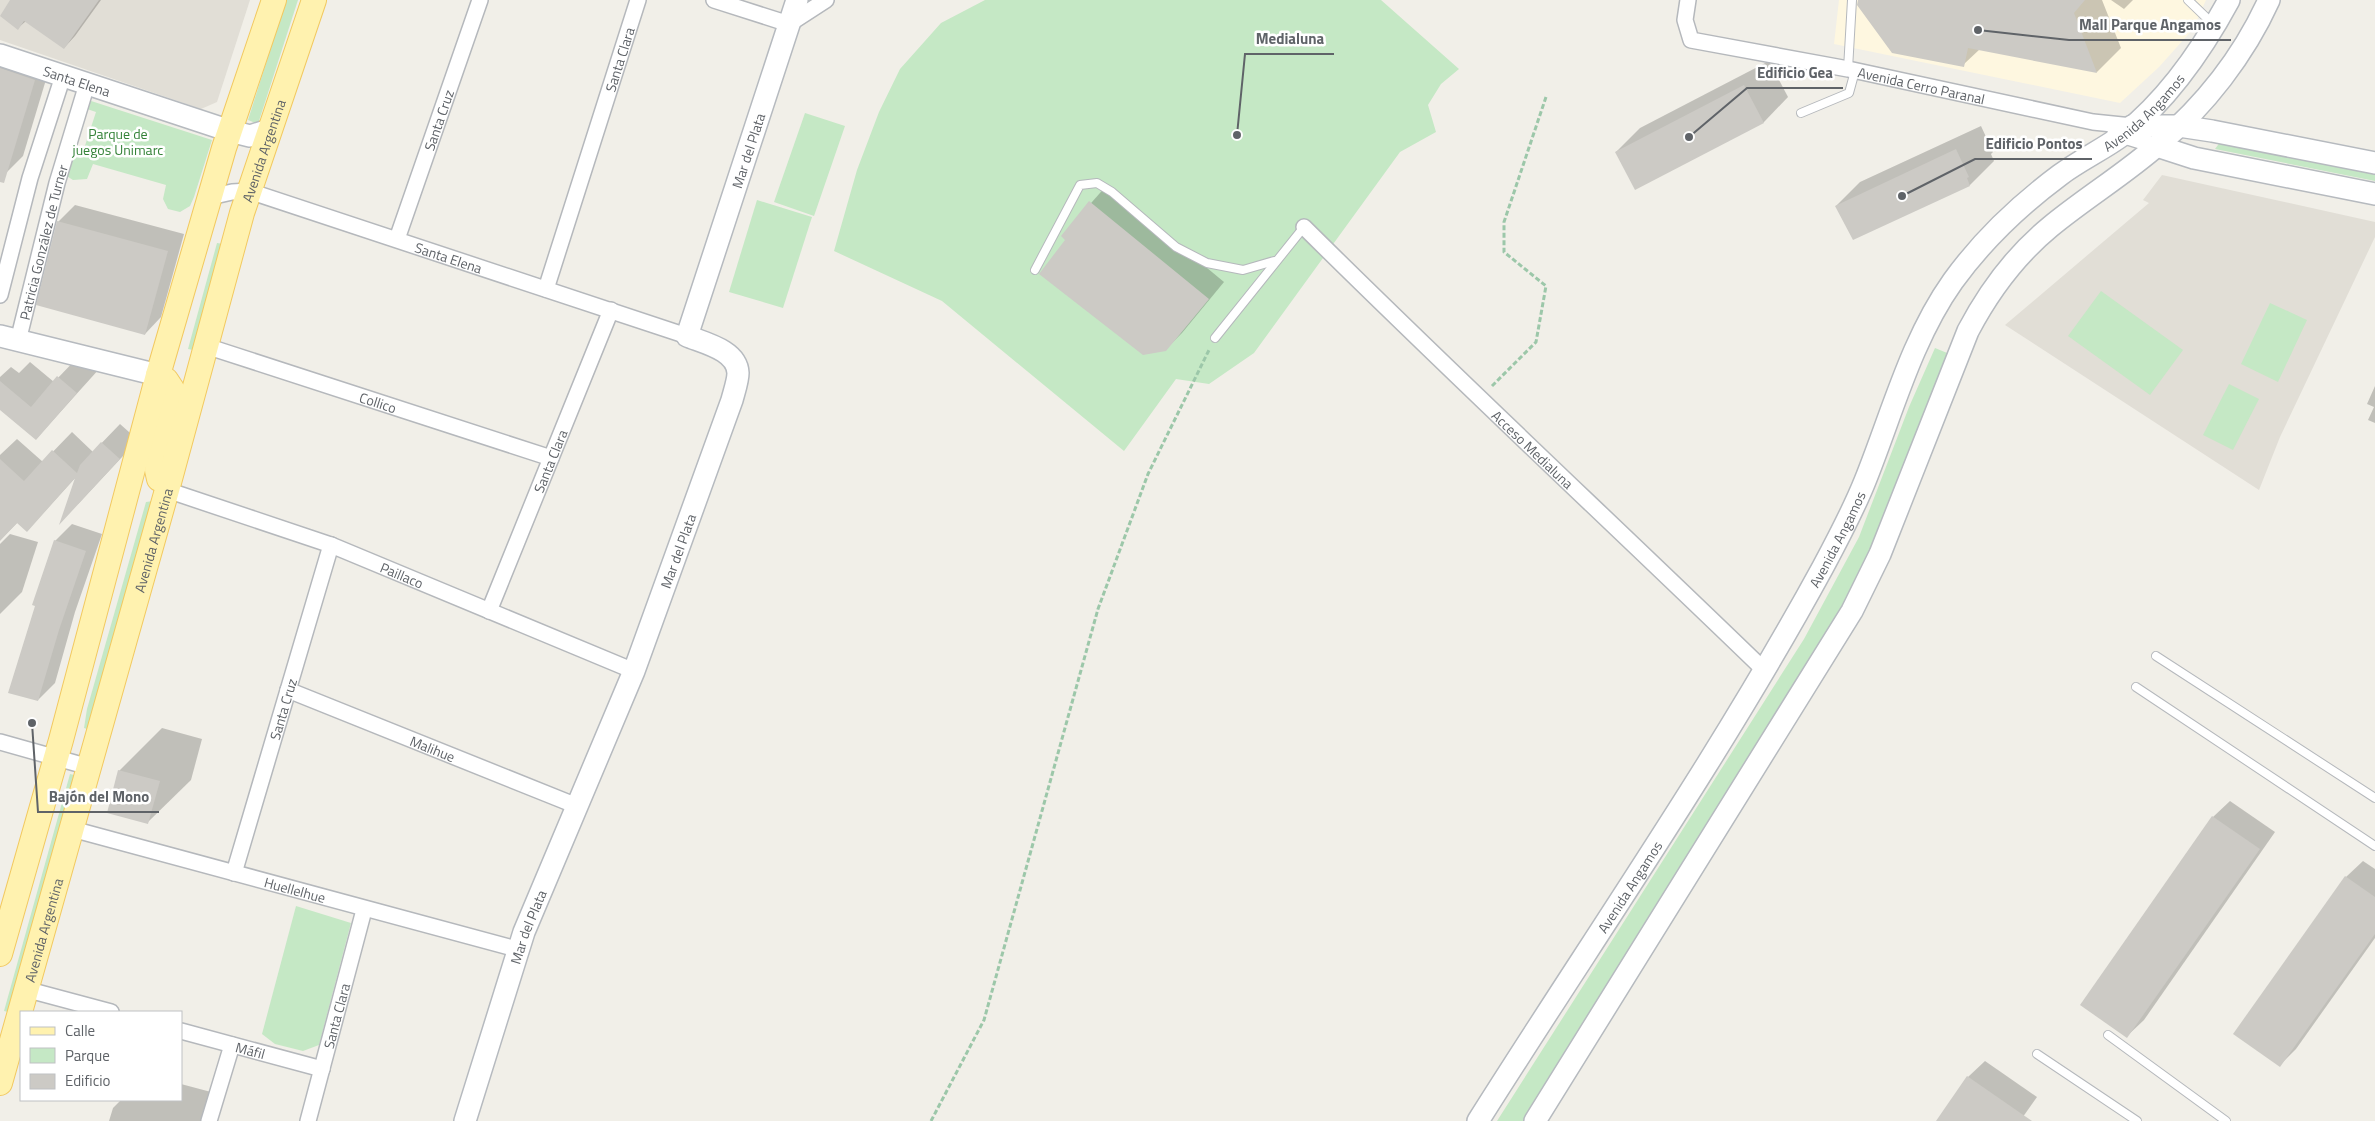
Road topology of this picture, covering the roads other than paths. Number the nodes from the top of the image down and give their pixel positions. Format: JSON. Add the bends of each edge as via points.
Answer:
{"nodes":[{"id":1,"x":274,"y":0,"type":"edge"},
{"id":2,"x":314,"y":0,"type":"edge"},
{"id":3,"x":480,"y":0,"type":"edge"},
{"id":4,"x":638,"y":0,"type":"edge"},
{"id":5,"x":714,"y":0,"type":"edge"},
{"id":6,"x":797,"y":0,"type":"edge"},
{"id":7,"x":826,"y":0,"type":"edge"},
{"id":8,"x":1688,"y":0,"type":"edge"},
{"id":9,"x":1852,"y":0,"type":"edge"},
{"id":10,"x":2188,"y":0,"type":"edge"},
{"id":11,"x":2229,"y":0,"type":"edge"},
{"id":12,"x":2269,"y":0,"type":"edge"},
{"id":13,"x":789,"y":24,"type":"junction"},
{"id":14,"x":2214,"y":28,"type":"junction"},
{"id":15,"x":0,"y":55,"type":"edge"},
{"id":16,"x":1852,"y":70,"type":"junction"},
{"id":17,"x":63,"y":76,"type":"junction"},
{"id":18,"x":87,"y":84,"type":"junction"},
{"id":19,"x":1801,"y":113,"type":"dead end"},
{"id":20,"x":2179,"y":126,"type":"junction"},
{"id":21,"x":270,"y":130,"type":"junction"},
{"id":22,"x":230,"y":131,"type":"junction"},
{"id":23,"x":2127,"y":131,"type":"junction"},
{"id":24,"x":2157,"y":146,"type":"junction"},
{"id":25,"x":2375,"y":163,"type":"edge"},
{"id":26,"x":249,"y":191,"type":"junction"},
{"id":27,"x":2375,"y":194,"type":"edge"},
{"id":28,"x":210,"y":198,"type":"junction"},
{"id":29,"x":1304,"y":227,"type":"joint"},
{"id":30,"x":397,"y":239,"type":"junction"},
{"id":31,"x":1274,"y":261,"type":"junction"},
{"id":32,"x":1035,"y":270,"type":"dead end"},
{"id":33,"x":546,"y":289,"type":"junction"},
{"id":34,"x":0,"y":295,"type":"edge"},
{"id":35,"x":611,"y":310,"type":"junction"},
{"id":36,"x":687,"y":336,"type":"junction"},
{"id":37,"x":1215,"y":338,"type":"road end"},
{"id":38,"x":9,"y":339,"type":"edge"},
{"id":39,"x":206,"y":346,"type":"junction"},
{"id":40,"x":158,"y":375,"type":"junction"},
{"id":41,"x":551,"y":458,"type":"junction"},
{"id":42,"x":167,"y":490,"type":"junction"},
{"id":43,"x":331,"y":545,"type":"junction"},
{"id":44,"x":489,"y":611,"type":"junction"},
{"id":45,"x":2156,"y":656,"type":"dead end"},
{"id":46,"x":1764,"y":670,"type":"junction"},
{"id":47,"x":634,"y":671,"type":"junction"},
{"id":48,"x":2136,"y":687,"type":"dead end"},
{"id":49,"x":288,"y":690,"type":"junction"},
{"id":50,"x":0,"y":742,"type":"edge"},
{"id":51,"x":55,"y":758,"type":"junction"},
{"id":52,"x":89,"y":767,"type":"junction"},
{"id":53,"x":2375,"y":798,"type":"edge"},
{"id":54,"x":577,"y":806,"type":"junction"},
{"id":55,"x":72,"y":830,"type":"junction"},
{"id":56,"x":2375,"y":846,"type":"edge"},
{"id":57,"x":234,"y":873,"type":"junction"},
{"id":58,"x":364,"y":910,"type":"junction"},
{"id":59,"x":520,"y":950,"type":"junction"},
{"id":60,"x":0,"y":954,"type":"edge"},
{"id":61,"x":25,"y":989,"type":"junction"},
{"id":62,"x":107,"y":1011,"type":"edge"},
{"id":63,"x":182,"y":1031,"type":"edge"},
{"id":64,"x":2108,"y":1035,"type":"dead end"},
{"id":65,"x":5,"y":1044,"type":"edge"},
{"id":66,"x":232,"y":1045,"type":"junction"},
{"id":67,"x":2038,"y":1054,"type":"dead end"},
{"id":68,"x":322,"y":1069,"type":"junction"},
{"id":69,"x":0,"y":1083,"type":"edge"},
{"id":70,"x":209,"y":1121,"type":"edge"},
{"id":71,"x":308,"y":1121,"type":"edge"},
{"id":72,"x":464,"y":1121,"type":"edge"},
{"id":73,"x":1478,"y":1121,"type":"edge"},
{"id":74,"x":1535,"y":1121,"type":"edge"},
{"id":75,"x":2138,"y":1121,"type":"edge"},
{"id":76,"x":2226,"y":1121,"type":"edge"}],
"edges":[{"from":1,"to":22,"type":"main road"},
{"from":2,"to":21,"type":"main road","name":"Avenida Argentina"},
{"from":3,"to":30,"type":"street","name":"Santa Cruz"},
{"from":4,"to":33,"type":"street","name":"Santa Clara"},
{"from":5,"to":13,"type":"street"},
{"from":6,"to":13,"type":"main road","name":"Mar del Plata"},
{"from":7,"to":13,"type":"street"},
{"from":8,"to":16,"type":"street","name":"Avenida Cerro Paranal","via":[[1685,20],[1692,40]]},
{"from":9,"to":16,"type":"lane"},
{"from":10,"to":14,"type":"lane"},
{"from":11,"to":14,"type":"main road","name":"Avenida Angamos"},
{"from":12,"to":20,"type":"main road","via":[[2236,58]]},
{"from":13,"to":36,"type":"main road","name":"Mar del Plata"},
{"from":14,"to":23,"type":"main road","name":"Avenida Angamos","via":[[2179,78]]},
{"from":15,"to":17,"type":"main road","name":"Santa Elena"},
{"from":16,"to":19,"type":"lane","via":[[1849,93]]},
{"from":16,"to":23,"type":"street","name":"Avenida Cerro Paranal"},
{"from":17,"to":18,"type":"main road","name":"Santa Elena"},
{"from":17,"to":34,"type":"street","name":"Patricia González de Turner","via":[[30,178]]},
{"from":18,"to":22,"type":"main road","name":"Santa Elena"},
{"from":18,"to":38,"type":"street","name":"Patricia González de Turner"},
{"from":20,"to":23,"type":"main road","name":"Avenida Cerro Paranal"},
{"from":20,"to":24,"type":"main road"},
{"from":20,"to":25,"type":"main road","name":"Avenida Cerro Paranal"},
{"from":21,"to":22,"type":"main road","name":"Santa Elena","via":[[250,136]]},
{"from":21,"to":26,"type":"main road","name":"Avenida Argentina"},
{"from":22,"to":28,"type":"main road"},
{"from":23,"to":24,"type":"street","name":"Avenida Cerro Paranal"},
{"from":23,"to":46,"type":"main road","name":"Avenida Angamos","via":[[2062,173],[2015,212],[1955,278],[1928,323],[1906,372],[1864,483],[1840,535]]},
{"from":24,"to":27,"type":"main road","name":"Avenida Cerro Paranal","via":[[2194,158]]},
{"from":24,"to":74,"type":"main road","via":[[2048,228],[1982,304],[1968,331],[1880,554],[1852,611]]},
{"from":26,"to":28,"type":"street","name":"Santa Elena"},
{"from":26,"to":30,"type":"street","name":"Santa Elena"},
{"from":26,"to":39,"type":"main road","name":"Avenida Argentina"},
{"from":28,"to":40,"type":"main road"},
{"from":29,"to":31,"type":"lane"},
{"from":29,"to":46,"type":"street","name":"Acceso Medialuna"},
{"from":30,"to":33,"type":"street","name":"Santa Elena"},
{"from":31,"to":32,"type":"lane","via":[[1243,270],[1207,264],[1176,247],[1097,183],[1080,185]]},
{"from":31,"to":37,"type":"lane"},
{"from":33,"to":35,"type":"street","name":"Santa Elena"},
{"from":35,"to":36,"type":"street","name":"Santa Elena"},
{"from":35,"to":41,"type":"street","name":"Santa Clara"},
{"from":36,"to":47,"type":"main road","name":"Mar del Plata","via":[[724,351],[738,373],[732,400]]},
{"from":38,"to":40,"type":"main road"},
{"from":39,"to":41,"type":"street","name":"Collico"},
{"from":39,"to":42,"type":"main road","name":"Avenida Argentina"},
{"from":40,"to":42,"type":"main road","via":[[172,389],[157,470],[160,484]]},
{"from":40,"to":51,"type":"main road"},
{"from":41,"to":44,"type":"street","name":"Santa Clara"},
{"from":42,"to":43,"type":"street","name":"Paillaco"},
{"from":42,"to":52,"type":"main road","name":"Avenida Argentina"},
{"from":43,"to":44,"type":"street","name":"Paillaco"},
{"from":43,"to":49,"type":"street","name":"Santa Cruz"},
{"from":44,"to":47,"type":"street","name":"Paillaco"},
{"from":45,"to":53,"type":"lane"},
{"from":46,"to":73,"type":"main road","name":"Avenida Angamos"},
{"from":47,"to":54,"type":"main road","name":"Mar del Plata"},
{"from":48,"to":56,"type":"lane"},
{"from":49,"to":54,"type":"street","name":"Malihue"},
{"from":49,"to":57,"type":"street","name":"Santa Cruz"},
{"from":50,"to":51,"type":"street"},
{"from":51,"to":52,"type":"street"},
{"from":51,"to":60,"type":"main road"},
{"from":52,"to":55,"type":"main road","name":"Avenida Argentina"},
{"from":54,"to":59,"type":"main road","name":"Mar del Plata","via":[[524,932]]},
{"from":55,"to":57,"type":"street","name":"Huellelhue"},
{"from":55,"to":61,"type":"main road","name":"Avenida Argentina"},
{"from":57,"to":58,"type":"street","name":"Huellelhue"},
{"from":58,"to":59,"type":"street","name":"Huellelhue"},
{"from":58,"to":68,"type":"street","name":"Santa Clara"},
{"from":59,"to":72,"type":"main road","name":"Mar del Plata"},
{"from":61,"to":62,"type":"street"},
{"from":61,"to":65,"type":"main road","name":"Avenida Argentina"},
{"from":63,"to":66,"type":"street","name":"Máfil"},
{"from":64,"to":76,"type":"lane"},
{"from":65,"to":69,"type":"main road","name":"Avenida Argentina"},
{"from":66,"to":68,"type":"street","name":"Máfil"},
{"from":66,"to":70,"type":"street"},
{"from":67,"to":75,"type":"lane"},
{"from":68,"to":71,"type":"street","name":"Santa Clara"}]}
